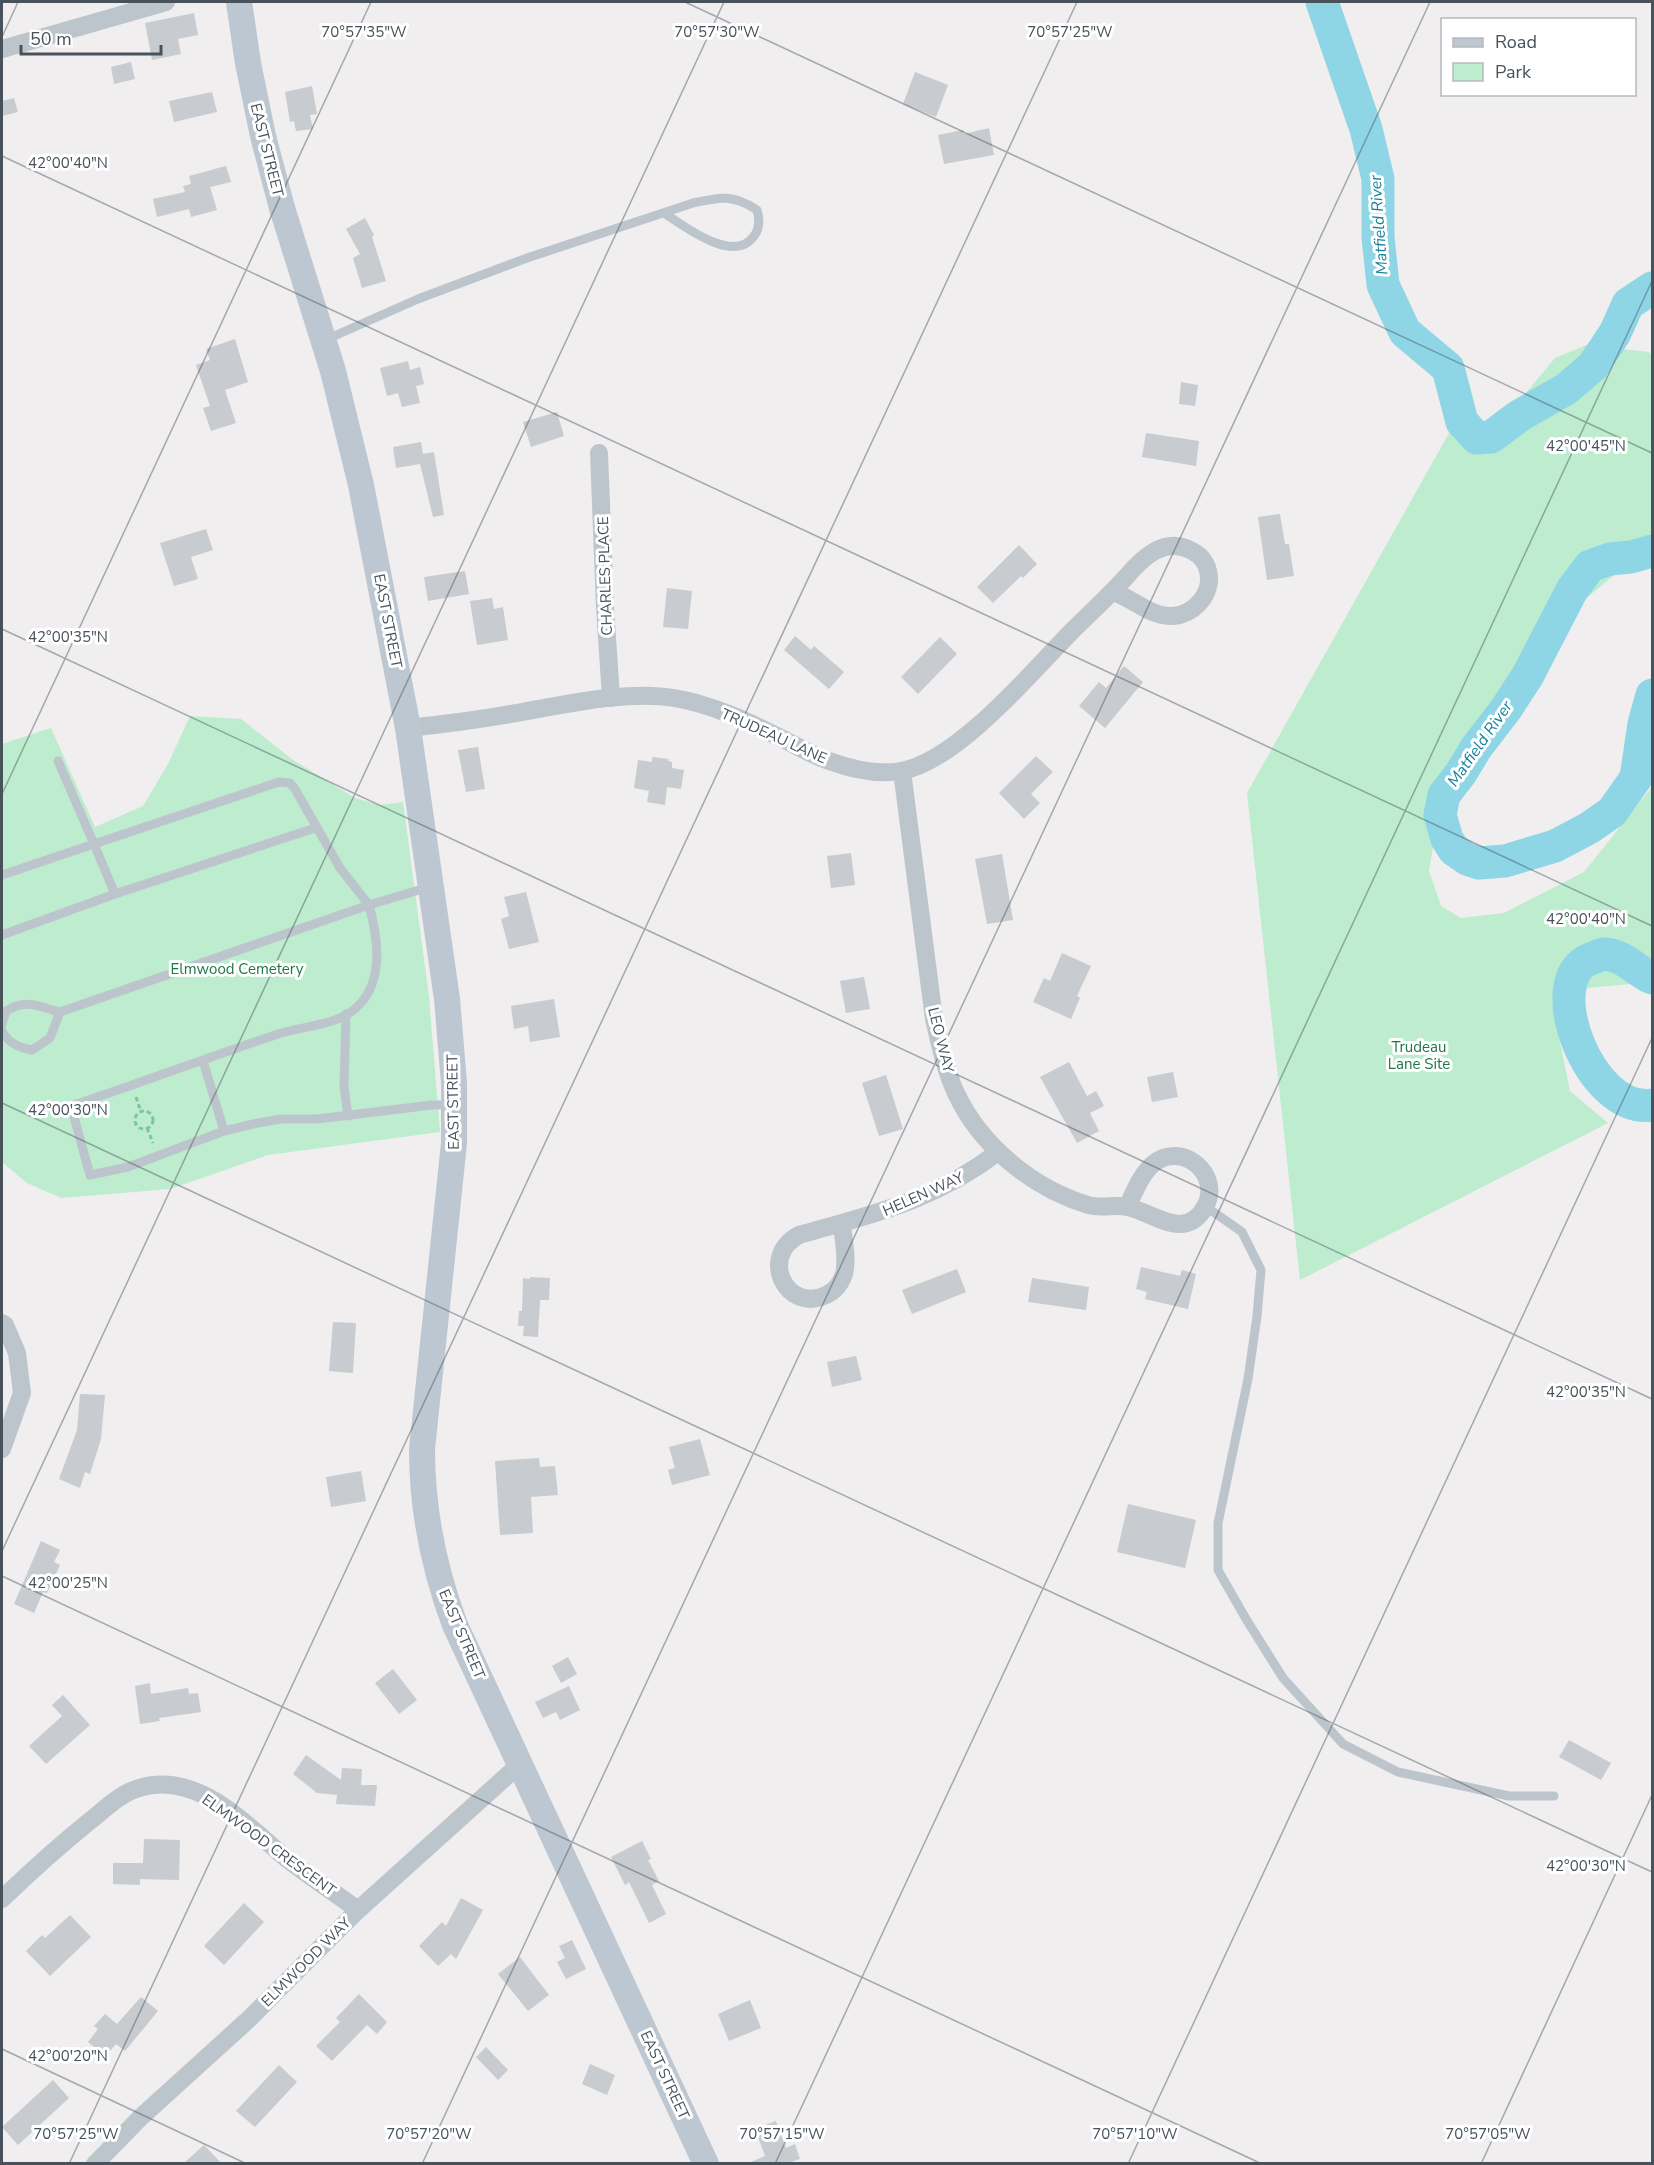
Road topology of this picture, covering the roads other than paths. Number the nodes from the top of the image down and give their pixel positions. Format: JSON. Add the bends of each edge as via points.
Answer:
{"nodes":[{"id":1,"x":166,"y":2,"type":"edge"},
{"id":2,"x":239,"y":2,"type":"edge"},
{"id":3,"x":2,"y":49,"type":"edge"},
{"id":4,"x":663,"y":213,"type":"junction"},
{"id":5,"x":325,"y":340,"type":"junction"},
{"id":6,"x":599,"y":453,"type":"dead end"},
{"id":7,"x":1112,"y":592,"type":"junction"},
{"id":8,"x":611,"y":698,"type":"junction"},
{"id":9,"x":408,"y":728,"type":"junction"},
{"id":10,"x":58,"y":761,"type":"dead end"},
{"id":11,"x":902,"y":771,"type":"junction"},
{"id":12,"x":315,"y":828,"type":"junction"},
{"id":13,"x":94,"y":844,"type":"junction"},
{"id":14,"x":2,"y":875,"type":"edge"},
{"id":15,"x":431,"y":886,"type":"junction"},
{"id":16,"x":115,"y":894,"type":"junction"},
{"id":17,"x":369,"y":905,"type":"junction"},
{"id":18,"x":2,"y":935,"type":"edge"},
{"id":19,"x":60,"y":1012,"type":"junction"},
{"id":20,"x":346,"y":1014,"type":"junction"},
{"id":21,"x":2,"y":1024,"type":"edge"},
{"id":22,"x":2,"y":1031,"type":"edge"},
{"id":23,"x":203,"y":1061,"type":"junction"},
{"id":24,"x":455,"y":1105,"type":"junction"},
{"id":25,"x":348,"y":1116,"type":"junction"},
{"id":26,"x":224,"y":1131,"type":"junction"},
{"id":27,"x":998,"y":1152,"type":"junction"},
{"id":28,"x":1206,"y":1206,"type":"junction"},
{"id":29,"x":1127,"y":1207,"type":"junction"},
{"id":30,"x":842,"y":1223,"type":"junction"},
{"id":31,"x":2,"y":1323,"type":"edge"},
{"id":32,"x":2,"y":1449,"type":"edge"},
{"id":33,"x":520,"y":1764,"type":"junction"},
{"id":34,"x":1554,"y":1796,"type":"dead end"},
{"id":35,"x":2,"y":1899,"type":"edge"},
{"id":36,"x":358,"y":1910,"type":"junction"},
{"id":37,"x":95,"y":2163,"type":"edge"},
{"id":38,"x":706,"y":2163,"type":"edge"}],
"edges":[{"from":1,"to":3,"type":"street"},
{"from":2,"to":5,"type":"street","name":"EAST STREET","via":[[270,163]]},
{"from":4,"to":4,"type":"lane","via":[[729,197],[757,210],[759,224],[749,242],[721,246]]},
{"from":4,"to":5,"type":"lane","via":[[527,258],[418,299]]},
{"from":5,"to":9,"type":"street","name":"EAST STREET","via":[[361,485]]},
{"from":6,"to":8,"type":"street","name":"CHARLES PLACE"},
{"from":7,"to":7,"type":"street","name":"TRUDEAU LANE","via":[[1140,559],[1168,546],[1195,552],[1209,573],[1200,602],[1183,615],[1157,614]]},
{"from":7,"to":11,"type":"street","name":"TRUDEAU LANE","via":[[981,723],[940,753]]},
{"from":8,"to":9,"type":"street","name":"TRUDEAU LANE"},
{"from":8,"to":11,"type":"street","name":"TRUDEAU LANE","via":[[671,697],[700,704],[831,762],[879,772]]},
{"from":9,"to":15,"type":"street","name":"EAST STREET"},
{"from":10,"to":13,"type":"lane"},
{"from":11,"to":27,"type":"street","name":"LEO WAY","via":[[941,1048],[967,1114]]},
{"from":12,"to":13,"type":"lane","via":[[293,786],[283,781]]},
{"from":12,"to":16,"type":"lane"},
{"from":12,"to":17,"type":"lane"},
{"from":13,"to":14,"type":"lane"},
{"from":13,"to":16,"type":"lane"},
{"from":15,"to":17,"type":"lane"},
{"from":15,"to":24,"type":"street","name":"EAST STREET","via":[[450,1026]]},
{"from":16,"to":18,"type":"lane"},
{"from":17,"to":19,"type":"lane"},
{"from":17,"to":20,"type":"lane","via":[[378,955],[375,974],[363,1000]]},
{"from":19,"to":21,"type":"lane","via":[[21,1004],[6,1011]]},
{"from":19,"to":22,"type":"lane","via":[[50,1038],[32,1050],[21,1048],[4,1037]]},
{"from":20,"to":23,"type":"lane"},
{"from":20,"to":25,"type":"lane","via":[[344,1087]]},
{"from":23,"to":26,"type":"lane"},
{"from":23,"to":26,"type":"lane","via":[[71,1107],[90,1174],[128,1167]]},
{"from":24,"to":25,"type":"lane"},
{"from":24,"to":33,"type":"street","name":"EAST STREET","via":[[451,1186],[424,1420],[424,1498],[446,1600]]},
{"from":25,"to":26,"type":"lane","via":[[281,1119]]},
{"from":27,"to":29,"type":"street","name":"LEO WAY","via":[[1032,1178],[1074,1200],[1100,1207]]},
{"from":27,"to":30,"type":"street","name":"HELEN WAY","via":[[937,1191]]},
{"from":28,"to":29,"type":"street","name":"LEO WAY","via":[[1193,1219],[1176,1224]]},
{"from":28,"to":29,"type":"street","via":[[1209,1188],[1203,1171],[1190,1159],[1171,1156],[1152,1164]]},
{"from":28,"to":34,"type":"lane","via":[[1242,1232],[1262,1270],[1248,1379],[1218,1523],[1218,1569],[1246,1619],[1283,1678],[1343,1744],[1398,1772],[1509,1796]]},
{"from":30,"to":30,"type":"street","name":"HELEN WAY","via":[[844,1273],[836,1288],[811,1299],[789,1289],[778,1267],[786,1244],[799,1234]]},
{"from":31,"to":32,"type":"street","via":[[17,1353],[22,1393]]},
{"from":33,"to":36,"type":"street","name":"ELMWOOD WAY"},
{"from":33,"to":38,"type":"street","name":"EAST STREET"},
{"from":35,"to":36,"type":"street","name":"ELMWOOD CRESCENT","via":[[120,1797],[137,1789],[169,1785],[200,1793],[222,1807]]},
{"from":36,"to":37,"type":"street","name":"ELMWOOD WAY"}]}
